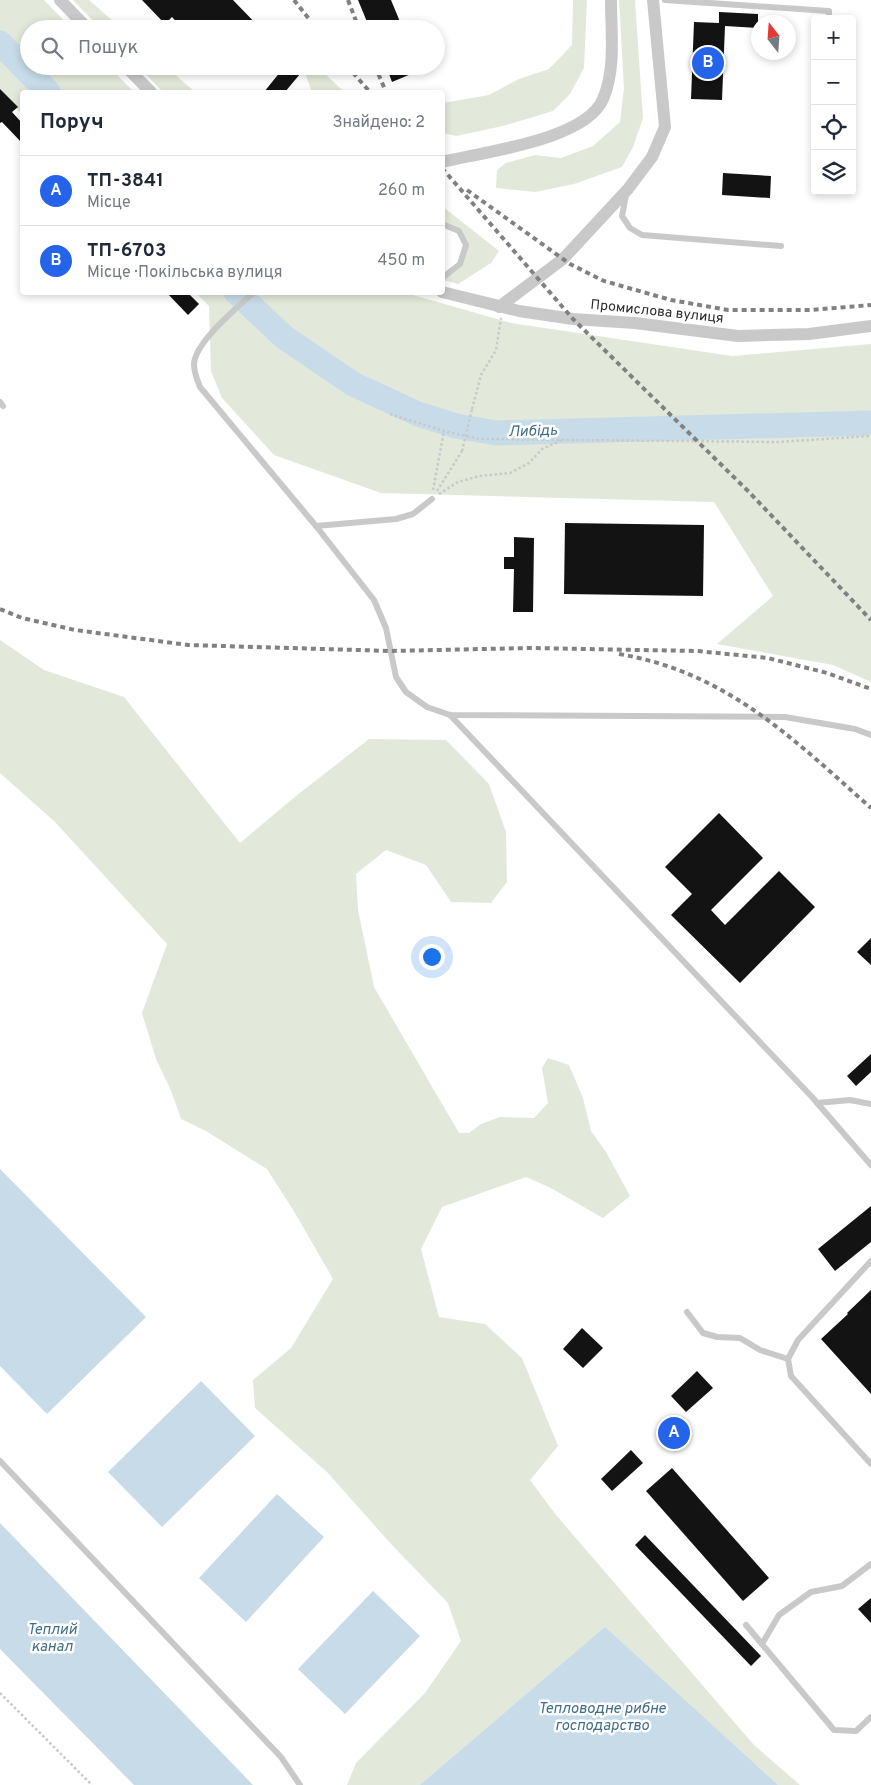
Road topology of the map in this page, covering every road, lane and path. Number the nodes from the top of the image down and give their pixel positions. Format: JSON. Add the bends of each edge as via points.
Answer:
{"nodes":[{"id":1,"x":60,"y":0,"type":"edge"},
{"id":2,"x":611,"y":0,"type":"edge"},
{"id":3,"x":653,"y":0,"type":"edge"},
{"id":4,"x":665,"y":0,"type":"edge"},
{"id":5,"x":829,"y":15,"type":"edge"},
{"id":6,"x":79,"y":20,"type":"edge"},
{"id":7,"x":134,"y":75,"type":"edge"},
{"id":8,"x":148,"y":90,"type":"edge"},
{"id":9,"x":445,"y":161,"type":"edge"},
{"id":10,"x":628,"y":189,"type":"junction"},
{"id":11,"x":445,"y":225,"type":"edge"},
{"id":12,"x":781,"y":246,"type":"dead end"},
{"id":13,"x":445,"y":276,"type":"edge"},
{"id":14,"x":445,"y":293,"type":"edge"},
{"id":15,"x":251,"y":295,"type":"edge"},
{"id":16,"x":501,"y":307,"type":"junction"},
{"id":17,"x":871,"y":326,"type":"edge"},
{"id":18,"x":390,"y":414,"type":"dead end"},
{"id":19,"x":444,"y":431,"type":"junction"},
{"id":20,"x":871,"y":436,"type":"edge"},
{"id":21,"x":562,"y":440,"type":"junction"},
{"id":22,"x":432,"y":499,"type":"junction"},
{"id":23,"x":316,"y":526,"type":"junction"},
{"id":24,"x":450,"y":715,"type":"junction"},
{"id":25,"x":871,"y":735,"type":"edge"},
{"id":26,"x":817,"y":1102,"type":"junction"},
{"id":27,"x":871,"y":1104,"type":"edge"},
{"id":28,"x":871,"y":1165,"type":"edge"},
{"id":29,"x":871,"y":1261,"type":"edge"},
{"id":30,"x":688,"y":1312,"type":"dead end"},
{"id":31,"x":788,"y":1359,"type":"junction"},
{"id":32,"x":0,"y":1462,"type":"edge"},
{"id":33,"x":871,"y":1464,"type":"edge"},
{"id":34,"x":871,"y":1564,"type":"edge"},
{"id":35,"x":746,"y":1625,"type":"dead end"},
{"id":36,"x":762,"y":1644,"type":"junction"},
{"id":37,"x":0,"y":1693,"type":"edge"},
{"id":38,"x":871,"y":1717,"type":"edge"},
{"id":39,"x":92,"y":1785,"type":"edge"},
{"id":40,"x":300,"y":1785,"type":"edge"}],
"edges":[{"from":1,"to":6,"type":"street"},
{"from":2,"to":9,"type":"street","via":[[611,68],[596,110],[565,131]]},
{"from":3,"to":10,"type":"street","via":[[665,127],[652,157]]},
{"from":4,"to":5,"type":"lane","via":[[829,11]]},
{"from":7,"to":8,"type":"street"},
{"from":10,"to":12,"type":"lane","via":[[622,216],[630,228],[642,234]]},
{"from":10,"to":16,"type":"street","via":[[563,259]]},
{"from":11,"to":13,"type":"lane","via":[[459,231],[466,245],[460,264]]},
{"from":14,"to":16,"type":"street","name":"Промислова вулиця"},
{"from":15,"to":23,"type":"lane","via":[[219,324],[197,351],[195,376],[200,387]]},
{"from":16,"to":17,"type":"street","name":"Промислова вулиця","via":[[573,319],[635,322],[738,336],[809,334]]},
{"from":16,"to":22,"type":"path","bridge":true,"via":[[496,350],[481,375],[462,451]]},
{"from":18,"to":19,"type":"path"},
{"from":19,"to":21,"type":"path","via":[[479,439]]},
{"from":19,"to":22,"type":"path"},
{"from":20,"to":21,"type":"path","via":[[777,442]]},
{"from":21,"to":22,"type":"path","via":[[542,449],[529,463],[510,473],[458,482]]},
{"from":22,"to":23,"type":"lane","via":[[413,514],[396,519]]},
{"from":23,"to":24,"type":"lane","via":[[374,600],[386,628],[396,677],[406,692],[427,706]]},
{"from":24,"to":25,"type":"lane","via":[[785,717]]},
{"from":24,"to":26,"type":"lane"},
{"from":26,"to":27,"type":"lane","via":[[850,1100]]},
{"from":26,"to":28,"type":"lane"},
{"from":29,"to":31,"type":"lane","via":[[798,1340]]},
{"from":30,"to":31,"type":"lane","via":[[703,1333],[740,1338],[760,1350]]},
{"from":31,"to":33,"type":"lane","via":[[791,1376]]},
{"from":32,"to":40,"type":"lane","via":[[282,1757]]},
{"from":34,"to":36,"type":"lane","via":[[842,1586],[812,1592],[779,1615]]},
{"from":35,"to":36,"type":"lane"},
{"from":36,"to":38,"type":"lane","via":[[834,1730],[856,1730]]},
{"from":37,"to":39,"type":"path"}]}
